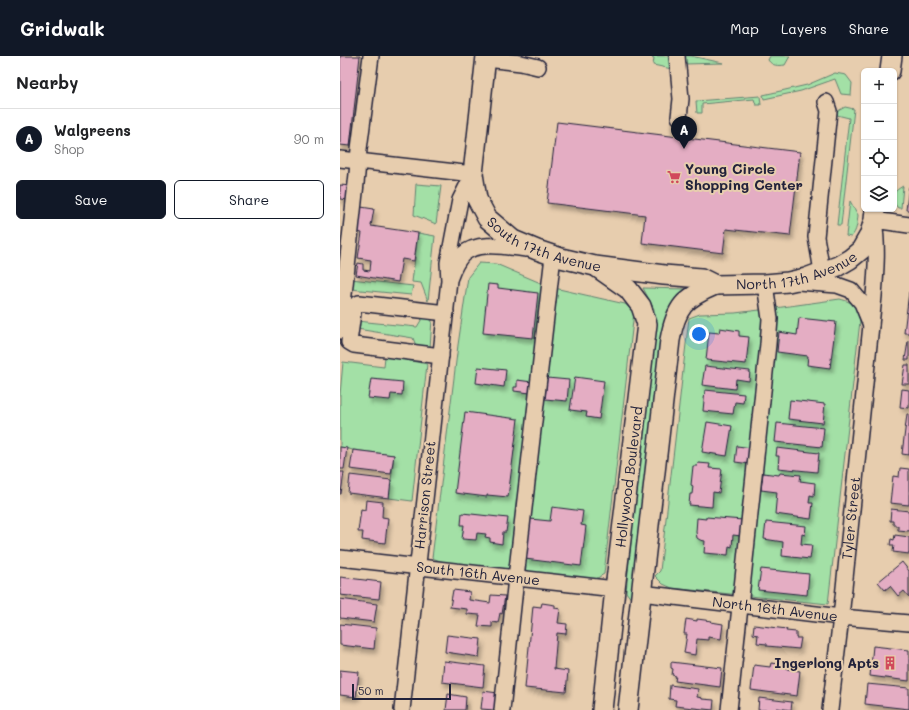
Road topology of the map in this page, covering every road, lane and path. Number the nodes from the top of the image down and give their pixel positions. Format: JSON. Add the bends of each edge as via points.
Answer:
{"nodes":[{"id":1,"x":371,"y":56,"type":"edge"},
{"id":2,"x":677,"y":56,"type":"edge"},
{"id":3,"x":892,"y":56,"type":"edge"},
{"id":4,"x":486,"y":57,"type":"edge"},
{"id":5,"x":538,"y":67,"type":"dead end"},
{"id":6,"x":890,"y":68,"type":"edge"},
{"id":7,"x":826,"y":102,"type":"dead end"},
{"id":8,"x":679,"y":117,"type":"dead end"},
{"id":9,"x":340,"y":159,"type":"edge"},
{"id":10,"x":358,"y":161,"type":"junction"},
{"id":11,"x":473,"y":174,"type":"junction"},
{"id":12,"x":875,"y":215,"type":"edge"},
{"id":13,"x":909,"y":225,"type":"edge"},
{"id":14,"x":545,"y":253,"type":"junction"},
{"id":15,"x":595,"y":266,"type":"junction"},
{"id":16,"x":822,"y":271,"type":"junction"},
{"id":17,"x":664,"y":275,"type":"joint"},
{"id":18,"x":449,"y":280,"type":"junction"},
{"id":19,"x":788,"y":282,"type":"junction"},
{"id":20,"x":765,"y":284,"type":"junction"},
{"id":21,"x":715,"y":285,"type":"junction"},
{"id":22,"x":446,"y":313,"type":"junction"},
{"id":23,"x":871,"y":326,"type":"junction"},
{"id":24,"x":340,"y":331,"type":"edge"},
{"id":25,"x":441,"y":356,"type":"junction"},
{"id":26,"x":340,"y":558,"type":"edge"},
{"id":27,"x":417,"y":567,"type":"junction"},
{"id":28,"x":516,"y":578,"type":"junction"},
{"id":29,"x":615,"y":589,"type":"junction"},
{"id":30,"x":641,"y":593,"type":"junction"},
{"id":31,"x":740,"y":605,"type":"junction"},
{"id":32,"x":841,"y":617,"type":"junction"},
{"id":33,"x":909,"y":623,"type":"edge"},
{"id":34,"x":638,"y":627,"type":"junction"},
{"id":35,"x":402,"y":710,"type":"edge"},
{"id":36,"x":502,"y":710,"type":"edge"},
{"id":37,"x":602,"y":710,"type":"edge"},
{"id":38,"x":628,"y":710,"type":"edge"},
{"id":39,"x":729,"y":710,"type":"edge"},
{"id":40,"x":830,"y":710,"type":"edge"}],
"edges":[{"from":1,"to":10,"type":"street"},
{"from":2,"to":8,"type":"street","via":[[681,99]]},
{"from":3,"to":6,"type":"main road"},
{"from":4,"to":5,"type":"street"},
{"from":4,"to":11,"type":"main road","name":"Harrison Street"},
{"from":7,"to":16,"type":"street","via":[[829,111],[816,237]]},
{"from":9,"to":10,"type":"street"},
{"from":10,"to":11,"type":"street"},
{"from":10,"to":24,"type":"street"},
{"from":11,"to":14,"type":"main road","name":"South 17th Avenue","via":[[477,199],[487,218],[513,240]]},
{"from":11,"to":18,"type":"street","name":"Harrison Street","via":[[460,200],[448,263]]},
{"from":12,"to":13,"type":"street"},
{"from":12,"to":16,"type":"main road","name":"North 17th Avenue","via":[[869,236],[861,250],[838,266]]},
{"from":12,"to":23,"type":"street","name":"Tyler Street","via":[[876,261]]},
{"from":14,"to":15,"type":"main road","name":"South 17th Avenue"},
{"from":14,"to":18,"type":"street","name":"Harrison Street","via":[[501,246],[472,249],[455,264]]},
{"from":14,"to":28,"type":"street"},
{"from":15,"to":17,"type":"main road","name":"South 17th Avenue"},
{"from":15,"to":29,"type":"main road","name":"Hollywood Boulevard","via":[[628,289],[641,306],[647,324]]},
{"from":16,"to":19,"type":"main road","name":"North 17th Avenue"},
{"from":17,"to":21,"type":"main road","name":"North 17th Avenue","via":[[702,278]]},
{"from":18,"to":22,"type":"street","name":"Harrison Street"},
{"from":19,"to":20,"type":"main road","name":"North 17th Avenue"},
{"from":19,"to":23,"type":"street","name":"Tyler Street","via":[[837,285],[850,290],[862,303]]},
{"from":20,"to":21,"type":"main road","name":"North 17th Avenue"},
{"from":20,"to":31,"type":"street","via":[[770,319]]},
{"from":21,"to":30,"type":"main road","name":"Hollywood Boulevard","via":[[688,299],[673,323]]},
{"from":22,"to":25,"type":"street","name":"Harrison Street"},
{"from":22,"to":25,"type":"street","via":[[359,303],[354,306],[349,342],[354,345]]},
{"from":23,"to":32,"type":"street","name":"Tyler Street"},
{"from":25,"to":27,"type":"street","name":"Harrison Street"},
{"from":26,"to":27,"type":"street","name":"South 16th Avenue"},
{"from":27,"to":28,"type":"street","name":"South 16th Avenue"},
{"from":27,"to":35,"type":"street","name":"Harrison Street"},
{"from":28,"to":29,"type":"street","name":"South 16th Avenue"},
{"from":28,"to":36,"type":"street"},
{"from":29,"to":34,"type":"main road","via":[[632,610]]},
{"from":29,"to":37,"type":"main road","name":"Hollywood Boulevard"},
{"from":30,"to":31,"type":"street","name":"North 16th Avenue"},
{"from":30,"to":34,"type":"main road","name":"Hollywood Boulevard"},
{"from":31,"to":32,"type":"street","name":"North 16th Avenue"},
{"from":31,"to":39,"type":"street"},
{"from":32,"to":33,"type":"street","name":"North 16th Avenue"},
{"from":32,"to":40,"type":"street","name":"Tyler Street"},
{"from":34,"to":38,"type":"main road","name":"Hollywood Boulevard"}]}
